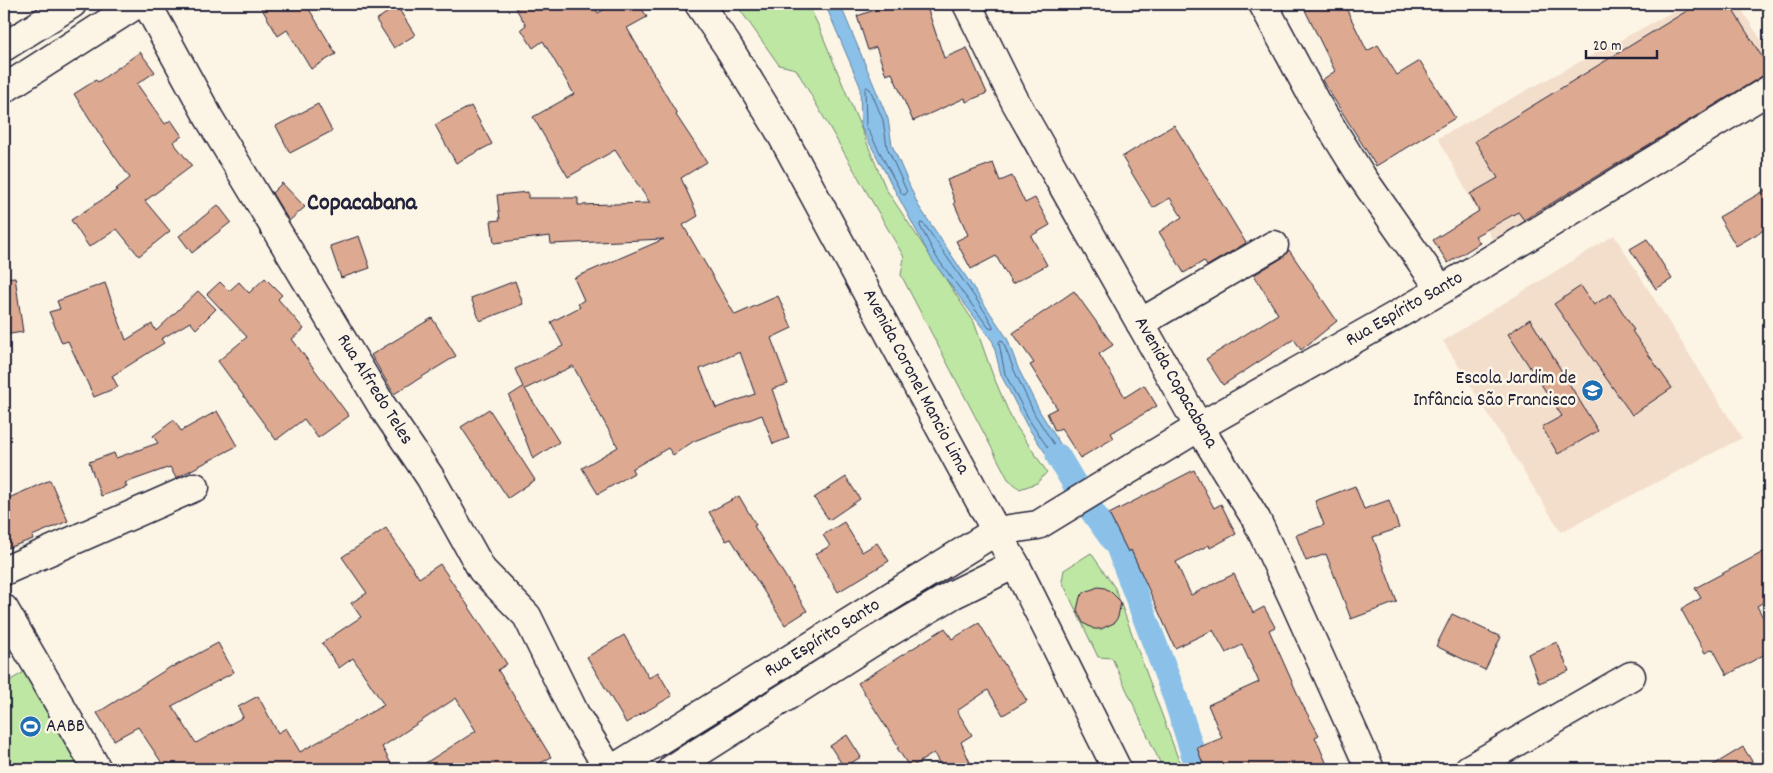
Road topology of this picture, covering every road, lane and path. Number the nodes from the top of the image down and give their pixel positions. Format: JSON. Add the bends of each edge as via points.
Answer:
{"nodes":[{"id":1,"x":72,"y":4,"type":"edge"},
{"id":2,"x":137,"y":4,"type":"edge"},
{"id":3,"x":147,"y":4,"type":"edge"},
{"id":4,"x":699,"y":4,"type":"edge"},
{"id":5,"x":967,"y":4,"type":"edge"},
{"id":6,"x":1263,"y":4,"type":"edge"},
{"id":7,"x":4,"y":47,"type":"edge"},
{"id":8,"x":4,"y":89,"type":"edge"},
{"id":9,"x":1769,"y":90,"type":"edge"},
{"id":10,"x":1274,"y":245,"type":"dead end"},
{"id":11,"x":1441,"y":290,"type":"junction"},
{"id":12,"x":1140,"y":323,"type":"junction"},
{"id":13,"x":1198,"y":426,"type":"junction"},
{"id":14,"x":195,"y":487,"type":"dead end"},
{"id":15,"x":1038,"y":525,"type":"junction"},
{"id":16,"x":996,"y":531,"type":"junction"},
{"id":17,"x":1015,"y":564,"type":"junction"},
{"id":18,"x":4,"y":571,"type":"edge"},
{"id":19,"x":4,"y":610,"type":"edge"},
{"id":20,"x":1631,"y":676,"type":"dead end"},
{"id":21,"x":97,"y":769,"type":"edge"},
{"id":22,"x":609,"y":769,"type":"edge"},
{"id":23,"x":613,"y":769,"type":"edge"},
{"id":24,"x":672,"y":769,"type":"edge"},
{"id":25,"x":1118,"y":769,"type":"edge"},
{"id":26,"x":1370,"y":769,"type":"edge"},
{"id":27,"x":1469,"y":769,"type":"edge"}],
"edges":[{"from":1,"to":7,"type":"street"},
{"from":2,"to":8,"type":"street"},
{"from":3,"to":22,"type":"street","name":"Rua Alfredo Teles","via":[[209,118],[377,398],[430,477],[482,570],[527,616],[575,714]]},
{"from":4,"to":16,"type":"street","name":"Avenida Coronel Mancio Lima","via":[[728,45],[779,130]]},
{"from":5,"to":12,"type":"street","name":"Avenida Copacabana","via":[[1015,101]]},
{"from":6,"to":11,"type":"street","via":[[1316,103],[1362,177]]},
{"from":9,"to":11,"type":"street","name":"Rua Espírito Santo"},
{"from":10,"to":12,"type":"street"},
{"from":11,"to":13,"type":"street","name":"Rua Espírito Santo"},
{"from":12,"to":13,"type":"street","name":"Avenida Copacabana"},
{"from":13,"to":15,"type":"street","name":"Rua Espírito Santo"},
{"from":13,"to":26,"type":"street","name":"Avenida Copacabana","via":[[1256,519]]},
{"from":14,"to":18,"type":"street"},
{"from":15,"to":16,"type":"street","name":"Rua Espírito Santo"},
{"from":15,"to":17,"type":"street","name":"Rua Espírito Santo"},
{"from":16,"to":17,"type":"street","name":"Avenida Coronel Mancio Lima"},
{"from":16,"to":23,"type":"street","name":"Rua Espírito Santo"},
{"from":17,"to":24,"type":"street","name":"Rua Espírito Santo","via":[[954,594],[871,643]]},
{"from":17,"to":25,"type":"street","name":"Avenida Coronel Mancio Lima"},
{"from":19,"to":21,"type":"street"},
{"from":20,"to":27,"type":"street"}]}
